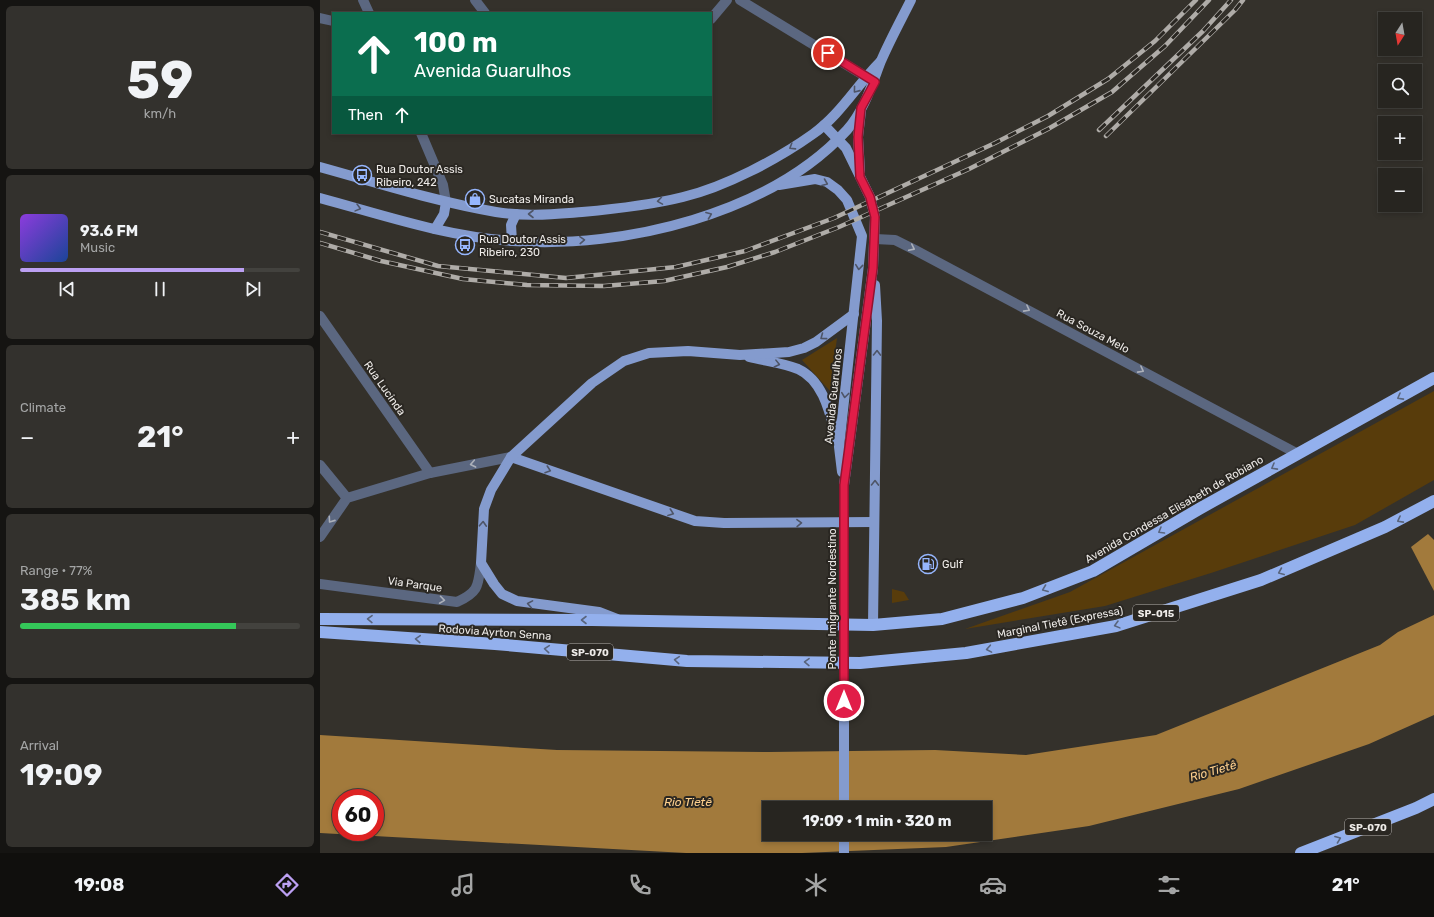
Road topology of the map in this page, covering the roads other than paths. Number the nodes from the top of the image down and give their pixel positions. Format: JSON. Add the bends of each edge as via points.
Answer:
{"nodes":[{"id":1,"x":362,"y":0,"type":"edge"},
{"id":2,"x":475,"y":0,"type":"edge"},
{"id":3,"x":727,"y":0,"type":"edge"},
{"id":4,"x":740,"y":0,"type":"edge"},
{"id":5,"x":911,"y":0,"type":"edge"},
{"id":6,"x":368,"y":12,"type":"edge"},
{"id":7,"x":484,"y":12,"type":"edge"},
{"id":8,"x":320,"y":18,"type":"edge"},
{"id":9,"x":712,"y":18,"type":"edge"},
{"id":10,"x":332,"y":21,"type":"edge"},
{"id":11,"x":870,"y":79,"type":"junction"},
{"id":12,"x":861,"y":108,"type":"junction"},
{"id":13,"x":824,"y":125,"type":"junction"},
{"id":14,"x":421,"y":134,"type":"edge"},
{"id":15,"x":837,"y":138,"type":"junction"},
{"id":16,"x":320,"y":167,"type":"edge"},
{"id":17,"x":860,"y":177,"type":"junction"},
{"id":18,"x":774,"y":186,"type":"junction"},
{"id":19,"x":320,"y":198,"type":"edge"},
{"id":20,"x":446,"y":202,"type":"junction"},
{"id":21,"x":516,"y":214,"type":"junction"},
{"id":22,"x":434,"y":229,"type":"junction"},
{"id":23,"x":875,"y":239,"type":"junction"},
{"id":24,"x":512,"y":241,"type":"junction"},
{"id":25,"x":873,"y":268,"type":"junction"},
{"id":26,"x":854,"y":314,"type":"junction"},
{"id":27,"x":320,"y":316,"type":"edge"},
{"id":28,"x":740,"y":355,"type":"junction"},
{"id":29,"x":1434,"y":378,"type":"edge"},
{"id":30,"x":839,"y":447,"type":"junction"},
{"id":31,"x":1298,"y":454,"type":"junction"},
{"id":32,"x":511,"y":457,"type":"junction"},
{"id":33,"x":320,"y":466,"type":"edge"},
{"id":34,"x":430,"y":473,"type":"junction"},
{"id":35,"x":844,"y":486,"type":"junction"},
{"id":36,"x":347,"y":498,"type":"junction"},
{"id":37,"x":1434,"y":501,"type":"edge"},
{"id":38,"x":874,"y":522,"type":"junction"},
{"id":39,"x":320,"y":537,"type":"edge"},
{"id":40,"x":481,"y":563,"type":"junction"},
{"id":41,"x":320,"y":584,"type":"edge"},
{"id":42,"x":320,"y":619,"type":"edge"},
{"id":43,"x":623,"y":621,"type":"junction"},
{"id":44,"x":873,"y":625,"type":"junction"},
{"id":45,"x":320,"y":632,"type":"edge"},
{"id":46,"x":860,"y":663,"type":"joint"},
{"id":47,"x":1434,"y":799,"type":"edge"},
{"id":48,"x":844,"y":801,"type":"edge"},
{"id":49,"x":844,"y":841,"type":"edge"},
{"id":50,"x":844,"y":853,"type":"edge"},
{"id":51,"x":1301,"y":853,"type":"edge"}],
"edges":[{"from":1,"to":6,"type":"street"},
{"from":2,"to":7,"type":"street"},
{"from":3,"to":9,"type":"street"},
{"from":4,"to":11,"type":"street"},
{"from":5,"to":11,"type":"main road"},
{"from":8,"to":10,"type":"street"},
{"from":11,"to":12,"type":"main road"},
{"from":11,"to":13,"type":"main road","one_way":true},
{"from":12,"to":15,"type":"main road","via":[[847,130]]},
{"from":12,"to":17,"type":"main road","via":[[858,137]]},
{"from":13,"to":15,"type":"main road","name":"Avenida Guarulhos"},
{"from":13,"to":21,"type":"main road","one_way":true,"via":[[768,162],[715,187],[683,197],[600,210]]},
{"from":14,"to":20,"type":"street","via":[[443,186]]},
{"from":15,"to":17,"type":"main road","name":"Avenida Guarulhos","via":[[846,148]]},
{"from":15,"to":18,"type":"main road","via":[[812,161]]},
{"from":16,"to":20,"type":"main road"},
{"from":17,"to":23,"type":"main road","name":"Avenida Guarulhos","via":[[870,197],[875,217]]},
{"from":24,"to":18,"type":"main road","one_way":true,"via":[[584,240],[644,233],[698,219]]},
{"from":18,"to":26,"type":"main road","name":"Avenida Guarulhos","one_way":true,"via":[[815,179],[827,182],[847,200],[862,236]]},
{"from":19,"to":22,"type":"main road","one_way":true},
{"from":20,"to":21,"type":"main road"},
{"from":20,"to":22,"type":"main road","via":[[444,214]]},
{"from":21,"to":24,"type":"main road","via":[[511,225]]},
{"from":22,"to":24,"type":"main road"},
{"from":23,"to":25,"type":"main road","name":"Avenida Guarulhos"},
{"from":23,"to":31,"type":"street","name":"Rua Souza Melo","one_way":true,"via":[[895,240],[915,250]]},
{"from":25,"to":35,"type":"main road","name":"Avenida Guarulhos"},
{"from":38,"to":25,"type":"main road","name":"Avenida Guarulhos","one_way":true,"via":[[877,321]]},
{"from":26,"to":28,"type":"main road","one_way":true,"via":[[804,348],[789,352]]},
{"from":26,"to":30,"type":"main road","name":"Avenida Guarulhos","one_way":true},
{"from":27,"to":34,"type":"street","name":"Rua Lucinda"},
{"from":28,"to":30,"type":"main road","one_way":true,"via":[[797,369],[812,378],[821,391],[832,419]]},
{"from":28,"to":32,"type":"main road","via":[[688,351],[648,353],[624,361],[592,383]]},
{"from":29,"to":31,"type":"highway","name":"Avenida Condessa Elisabeth de Robiano","one_way":true},
{"from":30,"to":35,"type":"main road","name":"Avenida Guarulhos"},
{"from":31,"to":44,"type":"highway","name":"Avenida Condessa Elisabeth de Robiano","one_way":true,"via":[[1093,571],[1023,598],[942,619]]},
{"from":32,"to":34,"type":"street","one_way":true},
{"from":32,"to":38,"type":"main road","one_way":true,"via":[[695,521]]},
{"from":40,"to":32,"type":"main road","one_way":true,"via":[[484,509],[491,490]]},
{"from":33,"to":36,"type":"street"},
{"from":34,"to":36,"type":"street"},
{"from":35,"to":48,"type":"main road","name":"Ponte Imigrante Nordestino"},
{"from":36,"to":39,"type":"street","one_way":true},
{"from":37,"to":46,"type":"highway","name":"Marginal Tietê (Expressa)","number":"SP-015","one_way":true,"via":[[1386,527],[1261,580],[1116,626],[966,653]]},
{"from":38,"to":44,"type":"main road","name":"Avenida Guarulhos"},
{"from":41,"to":40,"type":"street","name":"Via Parque","one_way":true,"via":[[457,602],[470,596],[478,588]]},
{"from":43,"to":40,"type":"main road","one_way":true,"via":[[599,612],[517,601],[502,594]]},
{"from":43,"to":42,"type":"highway","name":"Avenida Condessa Elisabeth de Robiano","one_way":true},
{"from":43,"to":44,"type":"highway","name":"Avenida Condessa Elisabeth de Robiano"},
{"from":46,"to":45,"type":"highway","name":"Rodovia Ayrton Senna","number":"SP-070","one_way":true,"via":[[687,661]]},
{"from":51,"to":47,"type":"highway","number":"SP-070","one_way":true},
{"from":49,"to":50,"type":"main road"}]}
